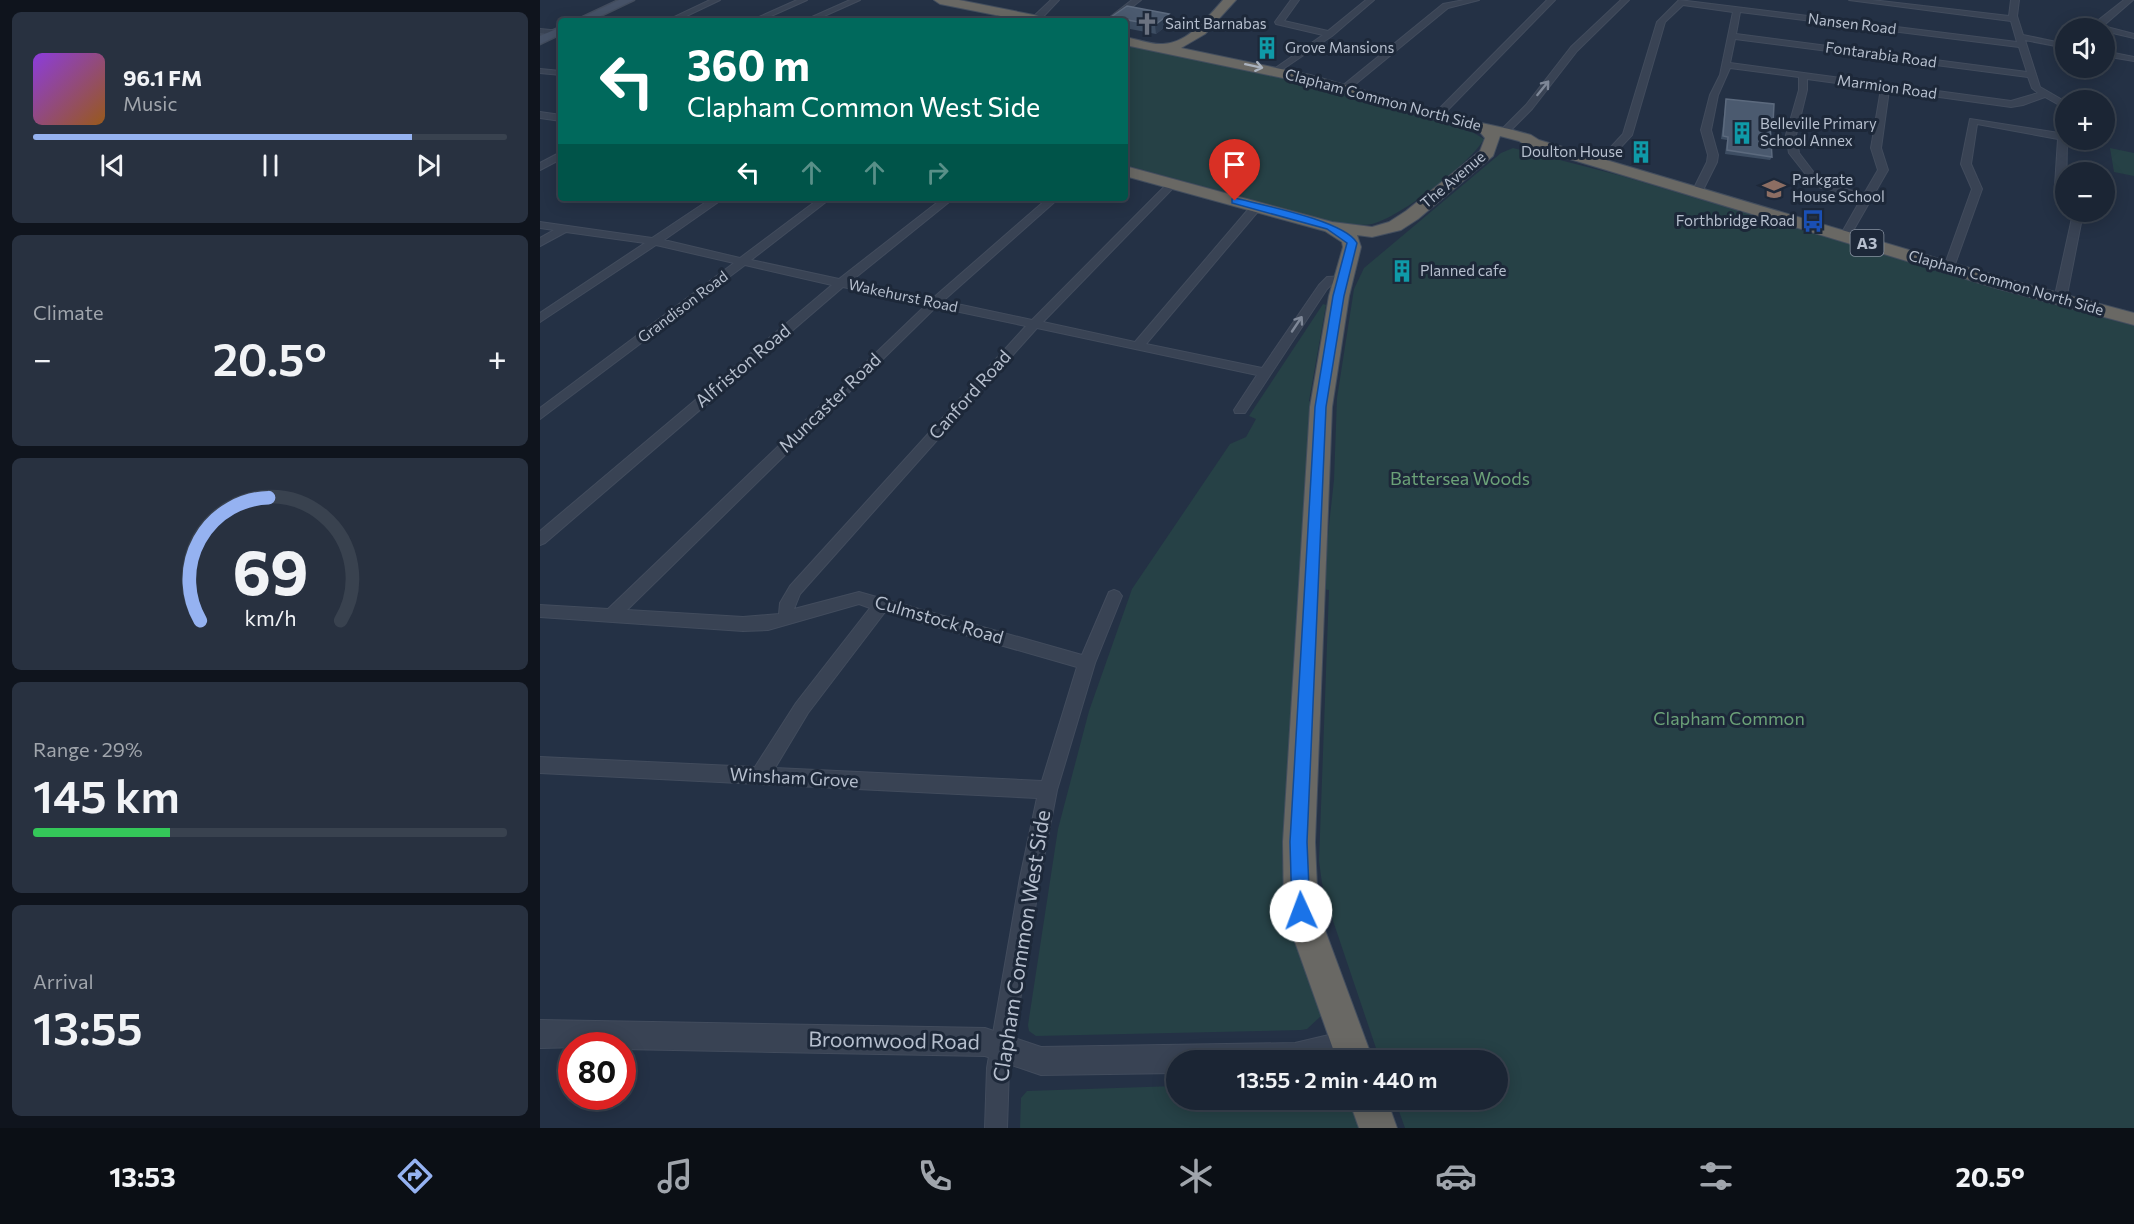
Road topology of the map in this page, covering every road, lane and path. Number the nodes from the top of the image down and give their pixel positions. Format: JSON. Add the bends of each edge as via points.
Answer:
{"nodes":[{"id":1,"x":628,"y":0,"type":"edge"},
{"id":2,"x":716,"y":0,"type":"edge"},
{"id":3,"x":804,"y":0,"type":"edge"},
{"id":4,"x":856,"y":0,"type":"edge"},
{"id":5,"x":940,"y":0,"type":"edge"},
{"id":6,"x":1055,"y":0,"type":"edge"},
{"id":7,"x":1137,"y":0,"type":"edge"},
{"id":8,"x":1230,"y":0,"type":"edge"},
{"id":9,"x":1294,"y":0,"type":"edge"},
{"id":10,"x":1370,"y":0,"type":"edge"},
{"id":11,"x":1441,"y":0,"type":"edge"},
{"id":12,"x":1475,"y":0,"type":"edge"},
{"id":13,"x":1551,"y":0,"type":"edge"},
{"id":14,"x":1625,"y":0,"type":"edge"},
{"id":15,"x":1853,"y":0,"type":"edge"},
{"id":16,"x":2015,"y":0,"type":"edge"},
{"id":17,"x":2128,"y":0,"type":"edge"},
{"id":18,"x":1683,"y":1,"type":"edge"},
{"id":19,"x":967,"y":3,"type":"edge"},
{"id":20,"x":1451,"y":4,"type":"junction"},
{"id":21,"x":1737,"y":9,"type":"junction"},
{"id":22,"x":587,"y":18,"type":"edge"},
{"id":23,"x":677,"y":18,"type":"edge"},
{"id":24,"x":761,"y":18,"type":"edge"},
{"id":25,"x":814,"y":18,"type":"edge"},
{"id":26,"x":999,"y":18,"type":"edge"},
{"id":27,"x":1033,"y":18,"type":"edge"},
{"id":28,"x":1113,"y":18,"type":"edge"},
{"id":29,"x":2107,"y":18,"type":"edge"},
{"id":30,"x":2014,"y":19,"type":"junction"},
{"id":31,"x":540,"y":31,"type":"edge"},
{"id":32,"x":558,"y":32,"type":"edge"},
{"id":33,"x":2115,"y":32,"type":"edge"},
{"id":34,"x":558,"y":33,"type":"edge"},
{"id":35,"x":1329,"y":34,"type":"junction"},
{"id":36,"x":1732,"y":36,"type":"junction"},
{"id":37,"x":2134,"y":36,"type":"edge"},
{"id":38,"x":1192,"y":39,"type":"junction"},
{"id":39,"x":540,"y":40,"type":"edge"},
{"id":40,"x":1128,"y":41,"type":"edge"},
{"id":41,"x":2021,"y":41,"type":"junction"},
{"id":42,"x":2055,"y":45,"type":"edge"},
{"id":43,"x":1159,"y":48,"type":"junction"},
{"id":44,"x":1196,"y":55,"type":"junction"},
{"id":45,"x":2115,"y":55,"type":"edge"},
{"id":46,"x":2134,"y":59,"type":"edge"},
{"id":47,"x":1726,"y":65,"type":"junction"},
{"id":48,"x":540,"y":71,"type":"edge"},
{"id":49,"x":1277,"y":71,"type":"junction"},
{"id":50,"x":558,"y":73,"type":"edge"},
{"id":51,"x":1803,"y":75,"type":"junction"},
{"id":52,"x":2031,"y":75,"type":"junction"},
{"id":53,"x":1885,"y":87,"type":"junction"},
{"id":54,"x":1344,"y":89,"type":"junction"},
{"id":55,"x":2045,"y":94,"type":"junction"},
{"id":56,"x":2055,"y":100,"type":"edge"},
{"id":57,"x":540,"y":116,"type":"edge"},
{"id":58,"x":1437,"y":116,"type":"junction"},
{"id":59,"x":558,"y":118,"type":"edge"},
{"id":60,"x":1494,"y":131,"type":"junction"},
{"id":61,"x":2055,"y":136,"type":"edge"},
{"id":62,"x":1533,"y":143,"type":"junction"},
{"id":63,"x":1487,"y":153,"type":"junction"},
{"id":64,"x":558,"y":157,"type":"edge"},
{"id":65,"x":1601,"y":163,"type":"junction"},
{"id":66,"x":541,"y":166,"type":"edge"},
{"id":67,"x":558,"y":168,"type":"edge"},
{"id":68,"x":1128,"y":172,"type":"edge"},
{"id":69,"x":1172,"y":184,"type":"junction"},
{"id":70,"x":1697,"y":192,"type":"junction"},
{"id":71,"x":1867,"y":198,"type":"junction"},
{"id":72,"x":715,"y":201,"type":"edge"},
{"id":73,"x":822,"y":201,"type":"edge"},
{"id":74,"x":945,"y":201,"type":"edge"},
{"id":75,"x":1051,"y":201,"type":"edge"},
{"id":76,"x":1256,"y":207,"type":"junction"},
{"id":77,"x":2076,"y":222,"type":"edge"},
{"id":78,"x":540,"y":225,"type":"edge"},
{"id":79,"x":1395,"y":226,"type":"junction"},
{"id":80,"x":1331,"y":227,"type":"junction"},
{"id":81,"x":563,"y":229,"type":"junction"},
{"id":82,"x":1845,"y":236,"type":"junction"},
{"id":83,"x":654,"y":242,"type":"junction"},
{"id":84,"x":540,"y":243,"type":"edge"},
{"id":85,"x":741,"y":262,"type":"junction"},
{"id":86,"x":1949,"y":267,"type":"junction"},
{"id":87,"x":1345,"y":273,"type":"junction"},
{"id":88,"x":841,"y":283,"type":"junction"},
{"id":89,"x":2060,"y":300,"type":"junction"},
{"id":90,"x":934,"y":303,"type":"junction"},
{"id":91,"x":540,"y":318,"type":"edge"},
{"id":92,"x":2134,"y":319,"type":"edge"},
{"id":93,"x":1034,"y":324,"type":"junction"},
{"id":94,"x":1138,"y":346,"type":"junction"},
{"id":95,"x":1265,"y":373,"type":"junction"},
{"id":96,"x":1240,"y":410,"type":"dead end"},
{"id":97,"x":540,"y":415,"type":"edge"},
{"id":98,"x":540,"y":539,"type":"edge"},
{"id":99,"x":1114,"y":596,"type":"dead end"},
{"id":100,"x":882,"y":604,"type":"junction"},
{"id":101,"x":540,"y":611,"type":"edge"},
{"id":102,"x":612,"y":615,"type":"junction"},
{"id":103,"x":788,"y":618,"type":"junction"},
{"id":104,"x":1087,"y":663,"type":"junction"},
{"id":105,"x":540,"y":765,"type":"edge"},
{"id":106,"x":760,"y":776,"type":"junction"},
{"id":107,"x":1048,"y":790,"type":"junction"},
{"id":108,"x":540,"y":1034,"type":"edge"},
{"id":109,"x":1003,"y":1047,"type":"junction"},
{"id":110,"x":1351,"y":1050,"type":"edge"},
{"id":111,"x":1166,"y":1060,"type":"edge"},
{"id":112,"x":1372,"y":1110,"type":"edge"},
{"id":113,"x":996,"y":1128,"type":"edge"},
{"id":114,"x":1378,"y":1128,"type":"edge"}],
"edges":[{"from":1,"to":22,"type":"main road"},
{"from":2,"to":23,"type":"street"},
{"from":3,"to":24,"type":"street"},
{"from":4,"to":25,"type":"street"},
{"from":5,"to":19,"type":"highway"},
{"from":6,"to":27,"type":"street"},
{"from":7,"to":28,"type":"street"},
{"from":8,"to":38,"type":"highway"},
{"from":9,"to":35,"type":"street","via":[[1279,22]]},
{"from":10,"to":35,"type":"street"},
{"from":11,"to":20,"type":"street"},
{"from":12,"to":20,"type":"street"},
{"from":13,"to":58,"type":"street"},
{"from":60,"to":14,"type":"street","one_way":true,"via":[[1529,106],[1574,49]]},
{"from":15,"to":30,"type":"street"},
{"from":16,"to":30,"type":"street"},
{"from":17,"to":29,"type":"street"},
{"from":18,"to":21,"type":"street","name":"Nansen Road"},
{"from":18,"to":65,"type":"street","via":[[1665,14],[1661,22],[1627,135]]},
{"from":19,"to":26,"type":"highway"},
{"from":20,"to":54,"type":"street"},
{"from":21,"to":36,"type":"street"},
{"from":21,"to":41,"type":"street","name":"Nansen Road"},
{"from":30,"to":41,"type":"street"},
{"from":31,"to":32,"type":"street"},
{"from":33,"to":37,"type":"street"},
{"from":34,"to":39,"type":"main road"},
{"from":35,"to":49,"type":"street"},
{"from":36,"to":47,"type":"street"},
{"from":36,"to":52,"type":"street","name":"Fontarabia Road"},
{"from":38,"to":43,"type":"highway","via":[[1178,46]]},
{"from":38,"to":44,"type":"highway","via":[[1190,49]]},
{"from":40,"to":43,"type":"highway","name":"Clapham Common North Side"},
{"from":41,"to":42,"type":"street","name":"Nansen Road"},
{"from":41,"to":52,"type":"street"},
{"from":43,"to":44,"type":"highway","name":"Clapham Common North Side"},
{"from":44,"to":49,"type":"highway","name":"Clapham Common North Side","one_way":true},
{"from":45,"to":46,"type":"street"},
{"from":47,"to":51,"type":"street","name":"Marmion Road"},
{"from":47,"to":70,"type":"street","via":[[1706,130],[1712,162]]},
{"from":48,"to":50,"type":"street"},
{"from":49,"to":54,"type":"highway","name":"Clapham Common North Side"},
{"from":51,"to":53,"type":"street","name":"Marmion Road"},
{"from":51,"to":71,"type":"street","via":[[1791,135],[1794,153],[1818,184]]},
{"from":52,"to":55,"type":"street","via":[[2037,90]]},
{"from":53,"to":55,"type":"street","name":"Marmion Road","via":[[2015,104]]},
{"from":53,"to":71,"type":"street","via":[[1876,149],[1883,168]]},
{"from":54,"to":58,"type":"highway","name":"Clapham Common North Side"},
{"from":55,"to":56,"type":"street"},
{"from":57,"to":59,"type":"street"},
{"from":58,"to":60,"type":"highway","name":"Clapham Common North Side"},
{"from":60,"to":62,"type":"highway","name":"Clapham Common North Side"},
{"from":60,"to":63,"type":"highway","name":"The Avenue"},
{"from":61,"to":86,"type":"street","via":[[1973,121],[1966,164],[1977,189]]},
{"from":62,"to":63,"type":"highway","name":"Clapham Common North Side","number":"A3","via":[[1506,144]]},
{"from":62,"to":65,"type":"highway","name":"Clapham Common North Side","number":"A3"},
{"from":63,"to":79,"type":"highway","name":"The Avenue","number":"A3"},
{"from":64,"to":66,"type":"street"},
{"from":65,"to":70,"type":"highway","name":"Clapham Common North Side","number":"A3"},
{"from":66,"to":67,"type":"street"},
{"from":68,"to":69,"type":"highway","number":"A3"},
{"from":69,"to":76,"type":"highway","number":"A3"},
{"from":69,"to":93,"type":"street","name":"Canford Road"},
{"from":70,"to":82,"type":"highway","name":"Clapham Common North Side","number":"A3"},
{"from":71,"to":82,"type":"street"},
{"from":72,"to":83,"type":"street"},
{"from":73,"to":85,"type":"street","name":"Grandison Road"},
{"from":74,"to":88,"type":"street","name":"Alfriston Road"},
{"from":75,"to":90,"type":"street","name":"Muncaster Road"},
{"from":76,"to":80,"type":"highway","number":"A3"},
{"from":76,"to":94,"type":"street"},
{"from":77,"to":89,"type":"street"},
{"from":78,"to":81,"type":"street","name":"Wakehurst Road"},
{"from":79,"to":80,"type":"highway","number":"A3","via":[[1367,233]]},
{"from":79,"to":87,"type":"highway","name":"The Avenue","via":[[1393,232]]},
{"from":80,"to":87,"type":"highway","via":[[1352,243]]},
{"from":81,"to":83,"type":"street","name":"Wakehurst Road"},
{"from":81,"to":84,"type":"street"},
{"from":82,"to":86,"type":"highway","name":"Clapham Common North Side","number":"A3"},
{"from":83,"to":85,"type":"street","name":"Wakehurst Road"},
{"from":83,"to":91,"type":"street"},
{"from":85,"to":88,"type":"street","name":"Wakehurst Road"},
{"from":85,"to":97,"type":"street","name":"Grandison Road"},
{"from":86,"to":89,"type":"highway","name":"Clapham Common North Side","number":"A3"},
{"from":95,"to":87,"type":"street","one_way":true,"via":[[1323,287]]},
{"from":87,"to":110,"type":"highway","via":[[1321,407],[1299,842],[1301,911]]},
{"from":88,"to":90,"type":"street","name":"Wakehurst Road"},
{"from":88,"to":98,"type":"street","name":"Alfriston Road"},
{"from":89,"to":92,"type":"highway","name":"Clapham Common North Side","number":"A3"},
{"from":90,"to":93,"type":"street","name":"Wakehurst Road"},
{"from":90,"to":102,"type":"street","name":"Muncaster Road"},
{"from":93,"to":94,"type":"street","name":"Wakehurst Road"},
{"from":93,"to":103,"type":"street","name":"Canford Road","via":[[795,591],[787,602]]},
{"from":94,"to":95,"type":"street","name":"Wakehurst Road"},
{"from":95,"to":96,"type":"street"},
{"from":99,"to":104,"type":"street","name":"Clapham Common West Side"},
{"from":100,"to":103,"type":"street","name":"Culmstock Road","via":[[850,599]]},
{"from":100,"to":104,"type":"street","name":"Culmstock Road"},
{"from":100,"to":106,"type":"street","via":[[802,708]]},
{"from":101,"to":102,"type":"street","name":"Culmstock Road"},
{"from":102,"to":103,"type":"street","name":"Culmstock Road","via":[[743,624]]},
{"from":104,"to":107,"type":"street","name":"Clapham Common West Side"},
{"from":105,"to":106,"type":"street","name":"Winsham Grove"},
{"from":106,"to":107,"type":"street","name":"Winsham Grove"},
{"from":107,"to":109,"type":"street","name":"Clapham Common West Side"},
{"from":108,"to":109,"type":"street","name":"Broomwood Road","via":[[968,1041]]},
{"from":109,"to":111,"type":"street","name":"Broomwood Road","via":[[1041,1062]]},
{"from":109,"to":113,"type":"street","name":"Clapham Common West Side","via":[[998,1068]]},
{"from":112,"to":114,"type":"highway"}]}
